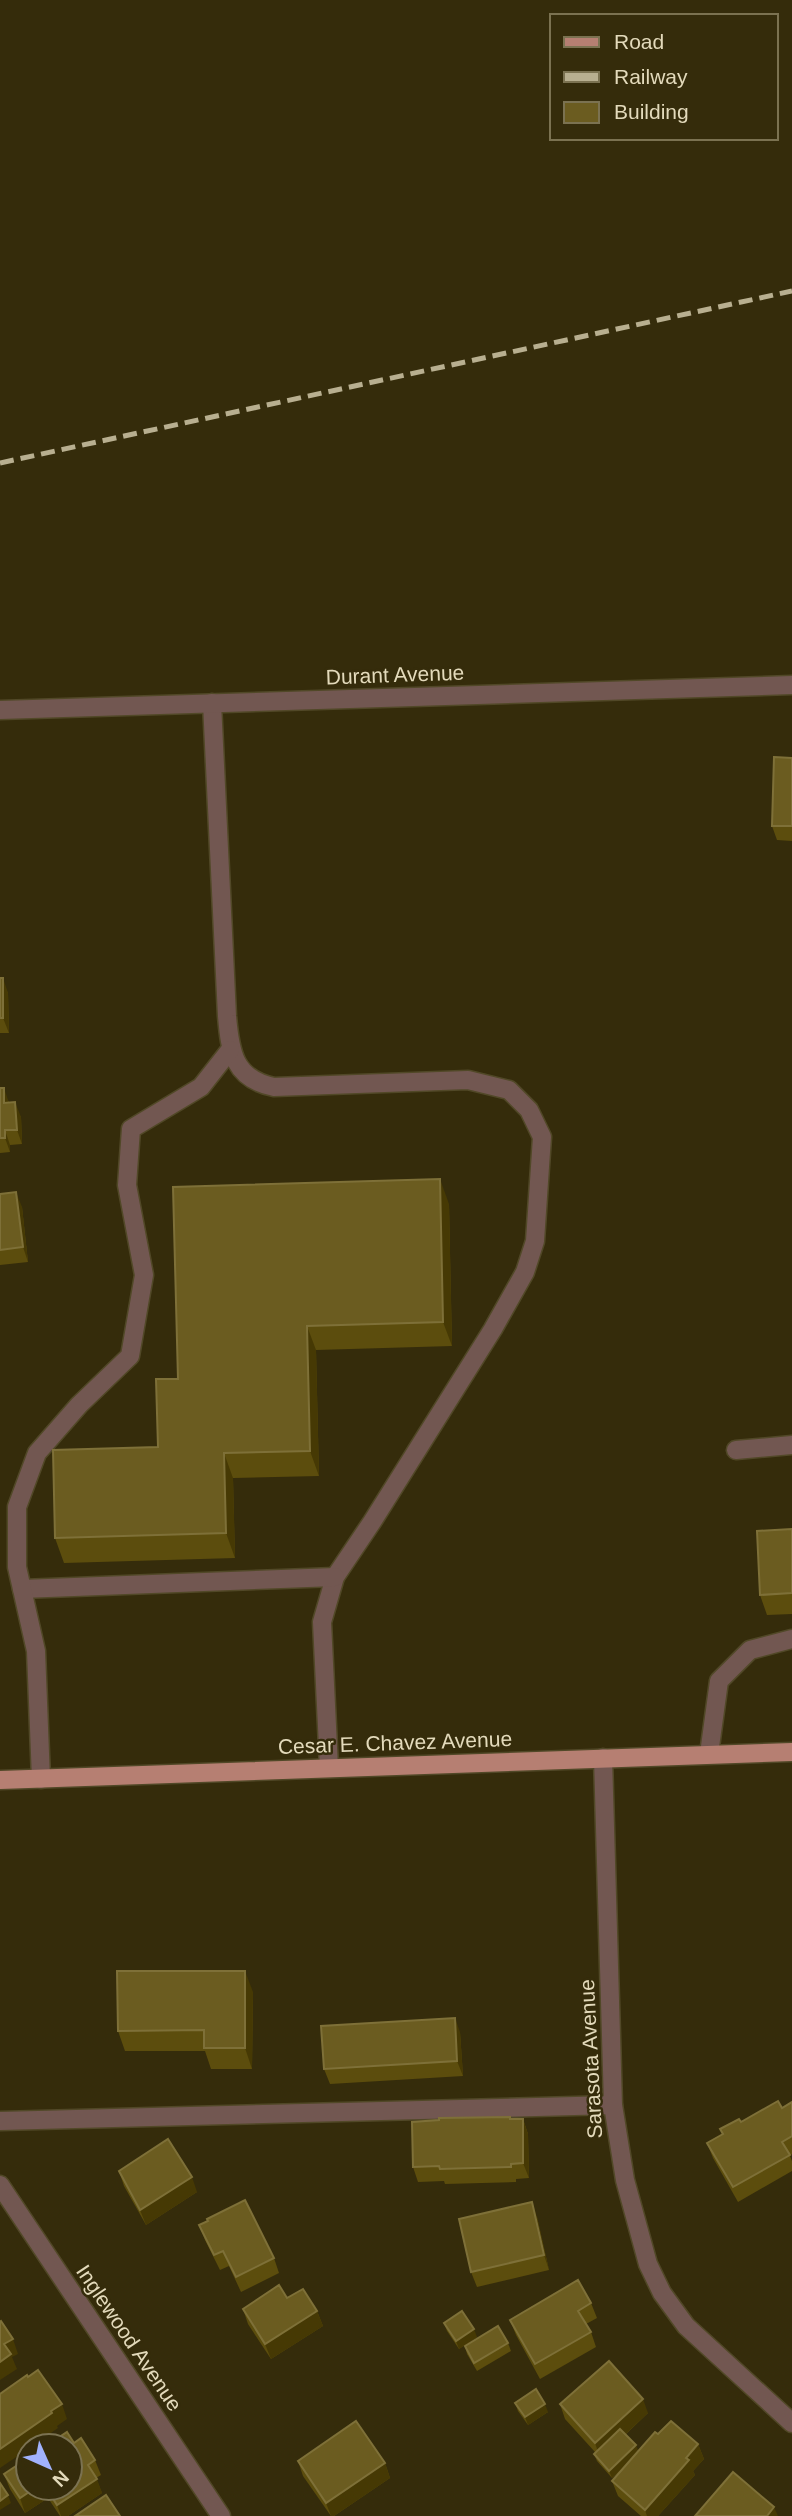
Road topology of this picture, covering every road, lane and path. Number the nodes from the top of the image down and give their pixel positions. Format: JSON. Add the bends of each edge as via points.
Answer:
{"nodes":[{"id":1,"x":792,"y":685,"type":"edge"},
{"id":2,"x":212,"y":704,"type":"junction"},
{"id":3,"x":0,"y":710,"type":"edge"},
{"id":4,"x":230,"y":1050,"type":"junction"},
{"id":5,"x":792,"y":1445,"type":"edge"},
{"id":6,"x":737,"y":1450,"type":"dead end"},
{"id":7,"x":335,"y":1577,"type":"junction"},
{"id":8,"x":22,"y":1589,"type":"junction"},
{"id":9,"x":792,"y":1639,"type":"edge"},
{"id":10,"x":792,"y":1752,"type":"edge"},
{"id":11,"x":709,"y":1754,"type":"junction"},
{"id":12,"x":603,"y":1758,"type":"junction"},
{"id":13,"x":329,"y":1768,"type":"junction"},
{"id":14,"x":41,"y":1779,"type":"junction"},
{"id":15,"x":0,"y":1780,"type":"edge"},
{"id":16,"x":613,"y":2105,"type":"junction"},
{"id":17,"x":0,"y":2121,"type":"edge"},
{"id":18,"x":0,"y":2185,"type":"edge"},
{"id":19,"x":792,"y":2423,"type":"edge"},
{"id":20,"x":221,"y":2516,"type":"edge"}],
"edges":[{"from":1,"to":2,"type":"street","name":"Durant Avenue"},
{"from":2,"to":3,"type":"street","name":"Durant Avenue"},
{"from":2,"to":4,"type":"street"},
{"from":4,"to":7,"type":"street","via":[[245,1074],[274,1087],[468,1080],[509,1090],[529,1110],[542,1137],[535,1241],[525,1272]]},
{"from":4,"to":8,"type":"street","via":[[201,1087],[131,1129],[127,1185],[144,1275],[130,1356],[37,1453],[17,1507],[17,1567]]},
{"from":5,"to":6,"type":"street"},
{"from":7,"to":8,"type":"street"},
{"from":7,"to":13,"type":"street","via":[[322,1622]]},
{"from":8,"to":14,"type":"street","via":[[36,1651]]},
{"from":9,"to":11,"type":"street","via":[[750,1650],[719,1681]]},
{"from":10,"to":11,"type":"main road","name":"Cesar E. Chavez Avenue"},
{"from":11,"to":12,"type":"main road","name":"Cesar E. Chavez Avenue"},
{"from":12,"to":13,"type":"main road","name":"Cesar E. Chavez Avenue"},
{"from":12,"to":16,"type":"street","name":"Sarasota Avenue"},
{"from":13,"to":14,"type":"main road","name":"Cesar E. Chavez Avenue"},
{"from":14,"to":15,"type":"main road","name":"Cesar E. Chavez Avenue"},
{"from":16,"to":17,"type":"street"},
{"from":16,"to":19,"type":"street","name":"Sarasota Avenue","via":[[625,2179],[648,2264],[662,2293],[686,2326]]},
{"from":18,"to":20,"type":"street","name":"Inglewood Avenue"}]}
